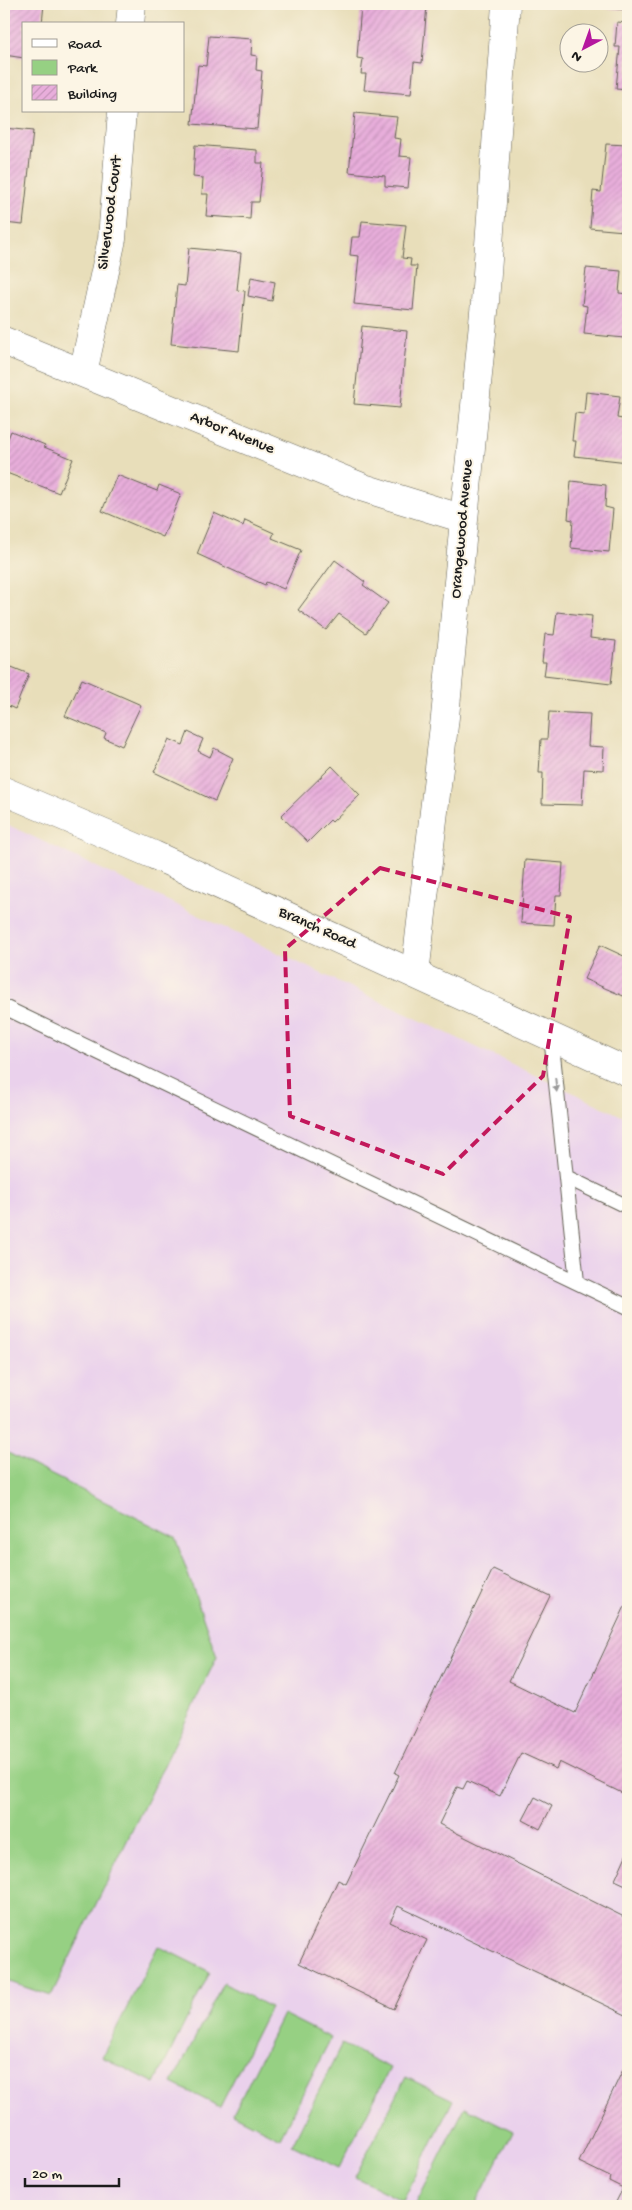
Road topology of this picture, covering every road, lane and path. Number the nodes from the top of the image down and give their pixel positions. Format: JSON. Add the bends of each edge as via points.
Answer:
{"nodes":[{"id":1,"x":132,"y":4,"type":"edge"},
{"id":2,"x":506,"y":4,"type":"edge"},
{"id":3,"x":130,"y":22,"type":"edge"},
{"id":4,"x":122,"y":112,"type":"edge"},
{"id":5,"x":4,"y":341,"type":"edge"},
{"id":6,"x":83,"y":373,"type":"junction"},
{"id":7,"x":464,"y":520,"type":"junction"},
{"id":8,"x":4,"y":791,"type":"edge"},
{"id":9,"x":415,"y":974,"type":"junction"},
{"id":10,"x":4,"y":1007,"type":"edge"},
{"id":11,"x":551,"y":1036,"type":"junction"},
{"id":12,"x":628,"y":1072,"type":"edge"},
{"id":13,"x":566,"y":1178,"type":"junction"},
{"id":14,"x":628,"y":1207,"type":"edge"},
{"id":15,"x":577,"y":1282,"type":"junction"},
{"id":16,"x":628,"y":1307,"type":"edge"}],
"edges":[{"from":1,"to":3,"type":"street"},
{"from":2,"to":7,"type":"street","name":"Orangewood Avenue"},
{"from":4,"to":6,"type":"street","name":"Silverwood Court","via":[[112,240]]},
{"from":5,"to":6,"type":"street","name":"Arbor Avenue"},
{"from":6,"to":7,"type":"street","name":"Arbor Avenue","via":[[364,488]]},
{"from":7,"to":9,"type":"street","name":"Orangewood Avenue","via":[[446,717]]},
{"from":8,"to":9,"type":"street","name":"Branch Road","via":[[163,859]]},
{"from":9,"to":11,"type":"street","name":"Branch Road"},
{"from":10,"to":15,"type":"lane"},
{"from":11,"to":12,"type":"street","name":"Branch Road"},
{"from":11,"to":13,"type":"lane","one_way":true},
{"from":13,"to":14,"type":"lane"},
{"from":13,"to":15,"type":"lane"},
{"from":15,"to":16,"type":"lane"}]}
